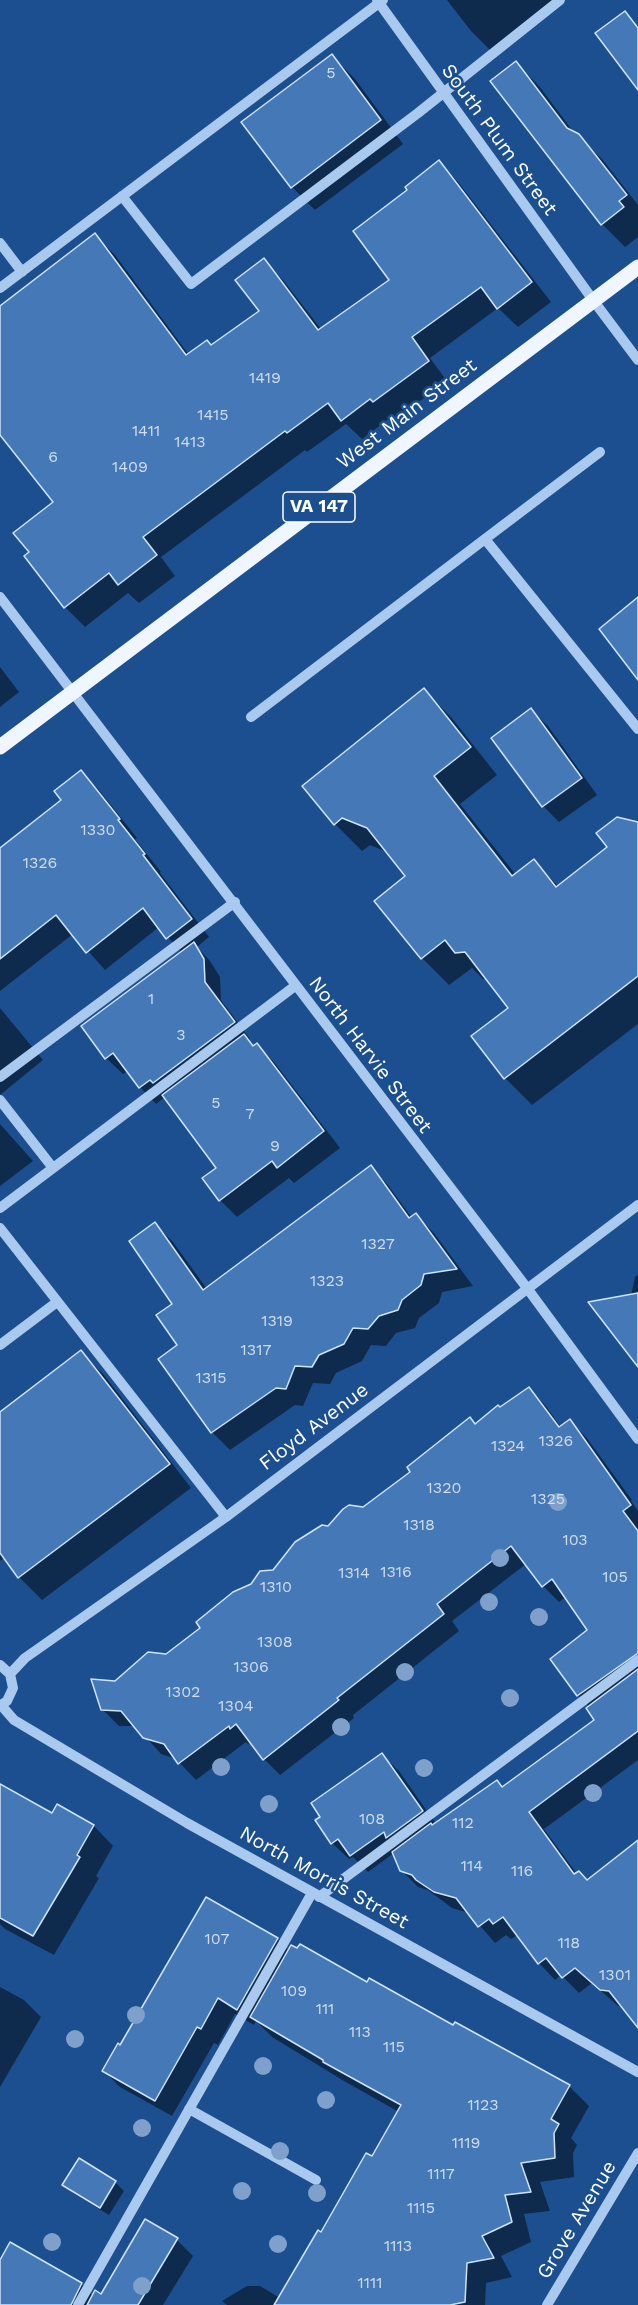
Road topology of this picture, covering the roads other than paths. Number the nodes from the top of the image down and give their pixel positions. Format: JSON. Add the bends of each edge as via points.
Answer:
{"nodes":[{"id":1,"x":560,"y":0,"type":"edge"},
{"id":2,"x":379,"y":1,"type":"edge"},
{"id":3,"x":443,"y":93,"type":"junction"},
{"id":4,"x":122,"y":196,"type":"junction"},
{"id":5,"x":0,"y":243,"type":"edge"},
{"id":6,"x":638,"y":267,"type":"edge"},
{"id":7,"x":22,"y":272,"type":"junction"},
{"id":8,"x":0,"y":288,"type":"edge"},
{"id":9,"x":593,"y":300,"type":"junction"},
{"id":10,"x":638,"y":360,"type":"edge"},
{"id":11,"x":600,"y":452,"type":"dead end"},
{"id":12,"x":485,"y":539,"type":"junction"},
{"id":13,"x":0,"y":597,"type":"edge"},
{"id":14,"x":73,"y":693,"type":"junction"},
{"id":15,"x":251,"y":717,"type":"dead end"},
{"id":16,"x":638,"y":729,"type":"edge"},
{"id":17,"x":0,"y":747,"type":"edge"},
{"id":18,"x":235,"y":902,"type":"junction"},
{"id":19,"x":295,"y":986,"type":"junction"},
{"id":20,"x":0,"y":1077,"type":"edge"},
{"id":21,"x":0,"y":1100,"type":"edge"},
{"id":22,"x":53,"y":1168,"type":"junction"},
{"id":23,"x":638,"y":1205,"type":"edge"},
{"id":24,"x":0,"y":1208,"type":"edge"},
{"id":25,"x":0,"y":1228,"type":"edge"},
{"id":26,"x":527,"y":1288,"type":"junction"},
{"id":27,"x":57,"y":1302,"type":"junction"},
{"id":28,"x":0,"y":1345,"type":"edge"},
{"id":29,"x":638,"y":1439,"type":"edge"},
{"id":30,"x":226,"y":1517,"type":"junction"},
{"id":31,"x":638,"y":1660,"type":"edge"},
{"id":32,"x":0,"y":1665,"type":"edge"},
{"id":33,"x":10,"y":1674,"type":"junction"},
{"id":34,"x":1,"y":1706,"type":"edge"},
{"id":35,"x":316,"y":1895,"type":"junction"},
{"id":36,"x":638,"y":2072,"type":"edge"},
{"id":37,"x":189,"y":2109,"type":"junction"},
{"id":38,"x":638,"y":2152,"type":"edge"},
{"id":39,"x":316,"y":2180,"type":"dead end"},
{"id":40,"x":78,"y":2305,"type":"edge"},
{"id":41,"x":547,"y":2305,"type":"edge"}],
"edges":[{"from":1,"to":3,"type":"street"},
{"from":2,"to":3,"type":"street","name":"South Plum Street"},
{"from":2,"to":4,"type":"street"},
{"from":3,"to":4,"type":"street","via":[[191,284]]},
{"from":3,"to":9,"type":"street","name":"South Plum Street"},
{"from":4,"to":7,"type":"street"},
{"from":5,"to":7,"type":"street"},
{"from":6,"to":9,"type":"main road","name":"West Main Street","number":"VA 147"},
{"from":7,"to":8,"type":"street"},
{"from":9,"to":10,"type":"street","name":"South Plum Street"},
{"from":9,"to":14,"type":"main road","name":"West Main Street","number":"VA 147"},
{"from":11,"to":12,"type":"street"},
{"from":12,"to":15,"type":"street"},
{"from":12,"to":16,"type":"street"},
{"from":13,"to":14,"type":"street","name":"North Harvie Street"},
{"from":14,"to":17,"type":"main road","name":"West Main Street","number":"VA 147"},
{"from":14,"to":18,"type":"street","name":"North Harvie Street"},
{"from":18,"to":19,"type":"street","name":"North Harvie Street"},
{"from":18,"to":20,"type":"street"},
{"from":19,"to":22,"type":"street"},
{"from":19,"to":26,"type":"street","name":"North Harvie Street"},
{"from":21,"to":22,"type":"street"},
{"from":22,"to":24,"type":"street"},
{"from":23,"to":26,"type":"street","name":"Floyd Avenue"},
{"from":25,"to":27,"type":"street"},
{"from":26,"to":29,"type":"street","name":"North Harvie Street"},
{"from":26,"to":30,"type":"street","name":"Floyd Avenue"},
{"from":27,"to":28,"type":"street"},
{"from":27,"to":30,"type":"street"},
{"from":30,"to":33,"type":"street","name":"Floyd Avenue","via":[[25,1658]]},
{"from":31,"to":35,"type":"street"},
{"from":32,"to":33,"type":"street"},
{"from":33,"to":34,"type":"street","via":[[11,1695]]},
{"from":34,"to":35,"type":"street","name":"North Morris Street","via":[[14,1720]]},
{"from":35,"to":36,"type":"street","name":"North Morris Street"},
{"from":35,"to":37,"type":"street"},
{"from":37,"to":39,"type":"street"},
{"from":37,"to":40,"type":"street"},
{"from":38,"to":41,"type":"street","name":"Grove Avenue"}]}
